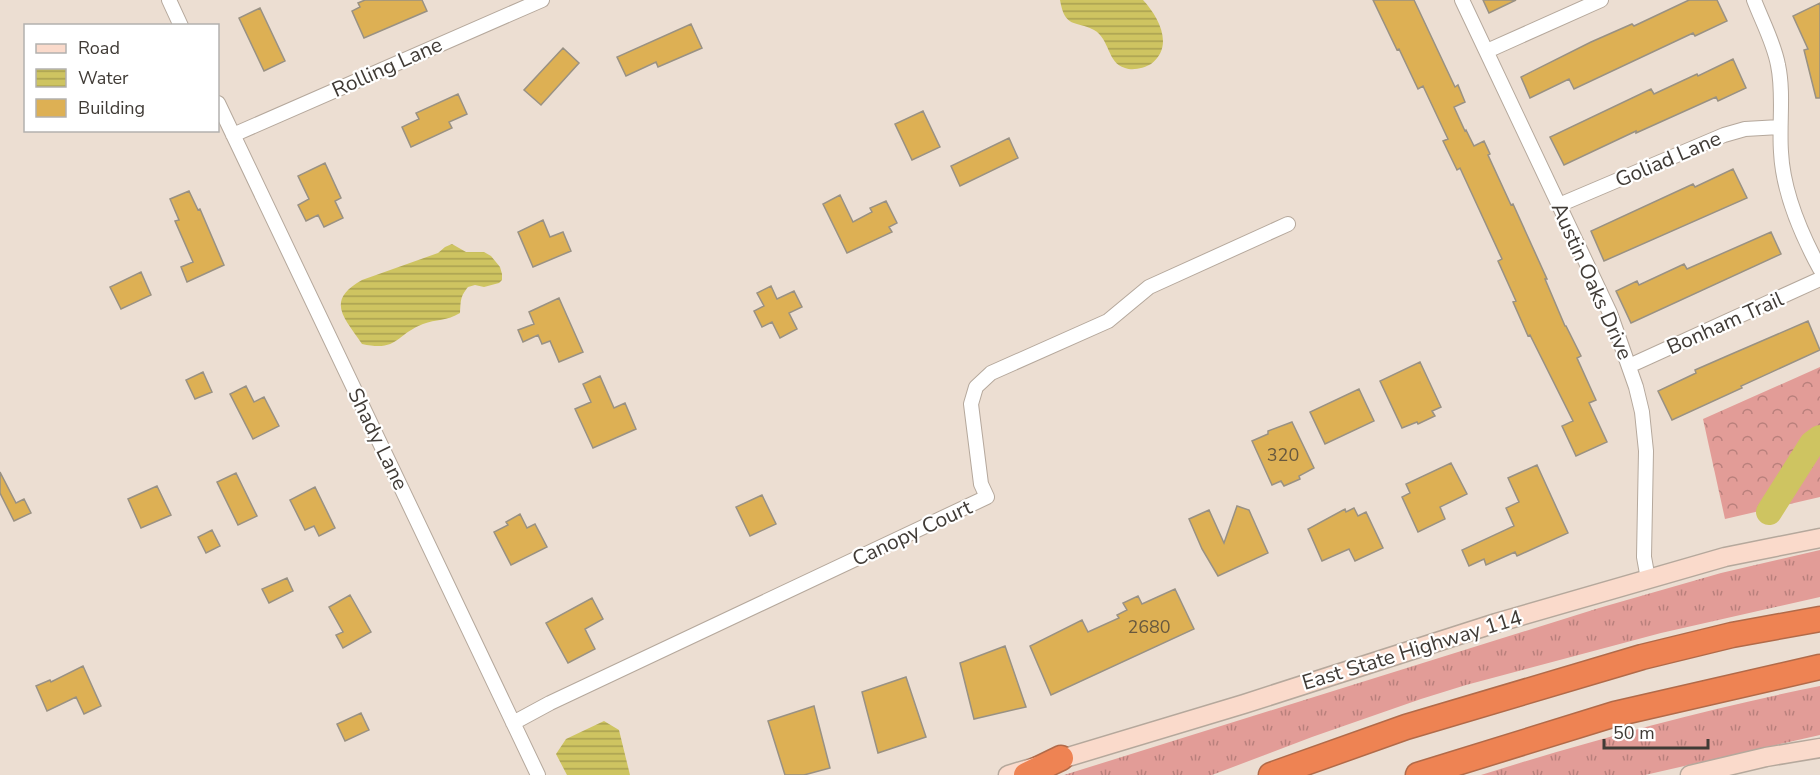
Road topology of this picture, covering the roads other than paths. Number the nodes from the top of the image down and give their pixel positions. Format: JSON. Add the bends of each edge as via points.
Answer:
{"nodes":[{"id":1,"x":169,"y":0,"type":"edge"},
{"id":2,"x":542,"y":0,"type":"edge"},
{"id":3,"x":1462,"y":0,"type":"edge"},
{"id":4,"x":1601,"y":0,"type":"edge"},
{"id":5,"x":1754,"y":0,"type":"edge"},
{"id":6,"x":180,"y":24,"type":"edge"},
{"id":7,"x":1486,"y":51,"type":"junction"},
{"id":8,"x":219,"y":105,"type":"edge"},
{"id":9,"x":1780,"y":127,"type":"junction"},
{"id":10,"x":233,"y":135,"type":"junction"},
{"id":11,"x":1559,"y":205,"type":"junction"},
{"id":12,"x":1288,"y":224,"type":"dead end"},
{"id":13,"x":1820,"y":269,"type":"edge"},
{"id":14,"x":1820,"y":279,"type":"edge"},
{"id":15,"x":1629,"y":366,"type":"junction"},
{"id":16,"x":1820,"y":538,"type":"edge"},
{"id":17,"x":1648,"y":579,"type":"junction"},
{"id":18,"x":1820,"y":619,"type":"edge"},
{"id":19,"x":1820,"y":667,"type":"edge"},
{"id":20,"x":513,"y":723,"type":"junction"},
{"id":21,"x":1820,"y":748,"type":"edge"},
{"id":22,"x":1061,"y":758,"type":"junction"},
{"id":23,"x":538,"y":775,"type":"edge"},
{"id":24,"x":1008,"y":775,"type":"edge"},
{"id":25,"x":1026,"y":775,"type":"edge"},
{"id":26,"x":1271,"y":775,"type":"edge"},
{"id":27,"x":1418,"y":775,"type":"edge"},
{"id":28,"x":1690,"y":775,"type":"edge"}],
"edges":[{"from":1,"to":6,"type":"street"},
{"from":2,"to":10,"type":"street","name":"Rolling Lane"},
{"from":3,"to":7,"type":"street","name":"Austin Oaks Drive"},
{"from":4,"to":7,"type":"street"},
{"from":5,"to":9,"type":"street","via":[[1778,62]]},
{"from":7,"to":11,"type":"street","name":"Austin Oaks Drive"},
{"from":8,"to":10,"type":"street","name":"Shady Lane"},
{"from":9,"to":11,"type":"street","name":"Goliad Lane","via":[[1724,135]]},
{"from":9,"to":13,"type":"street","via":[[1786,188]]},
{"from":10,"to":20,"type":"street","name":"Shady Lane"},
{"from":11,"to":15,"type":"street","name":"Austin Oaks Drive","via":[[1610,313]]},
{"from":12,"to":20,"type":"street","name":"Canopy Court","via":[[1149,287],[1108,321],[991,373],[976,387],[971,404],[981,484],[987,497]]},
{"from":14,"to":15,"type":"street","name":"Bonham Trail"},
{"from":15,"to":17,"type":"street","name":"Austin Oaks Drive","via":[[1642,412],[1647,451],[1644,557]]},
{"from":16,"to":17,"type":"main road","name":"East State Highway 114","via":[[1725,557]]},
{"from":17,"to":22,"type":"main road","name":"East State Highway 114"},
{"from":18,"to":26,"type":"highway","via":[[1642,657],[1406,726]]},
{"from":19,"to":27,"type":"highway","via":[[1615,714]]},
{"from":20,"to":23,"type":"street","name":"Shady Lane"},
{"from":21,"to":28,"type":"main road"},
{"from":22,"to":24,"type":"main road","name":"East State Highway 114"},
{"from":22,"to":25,"type":"highway"}]}
